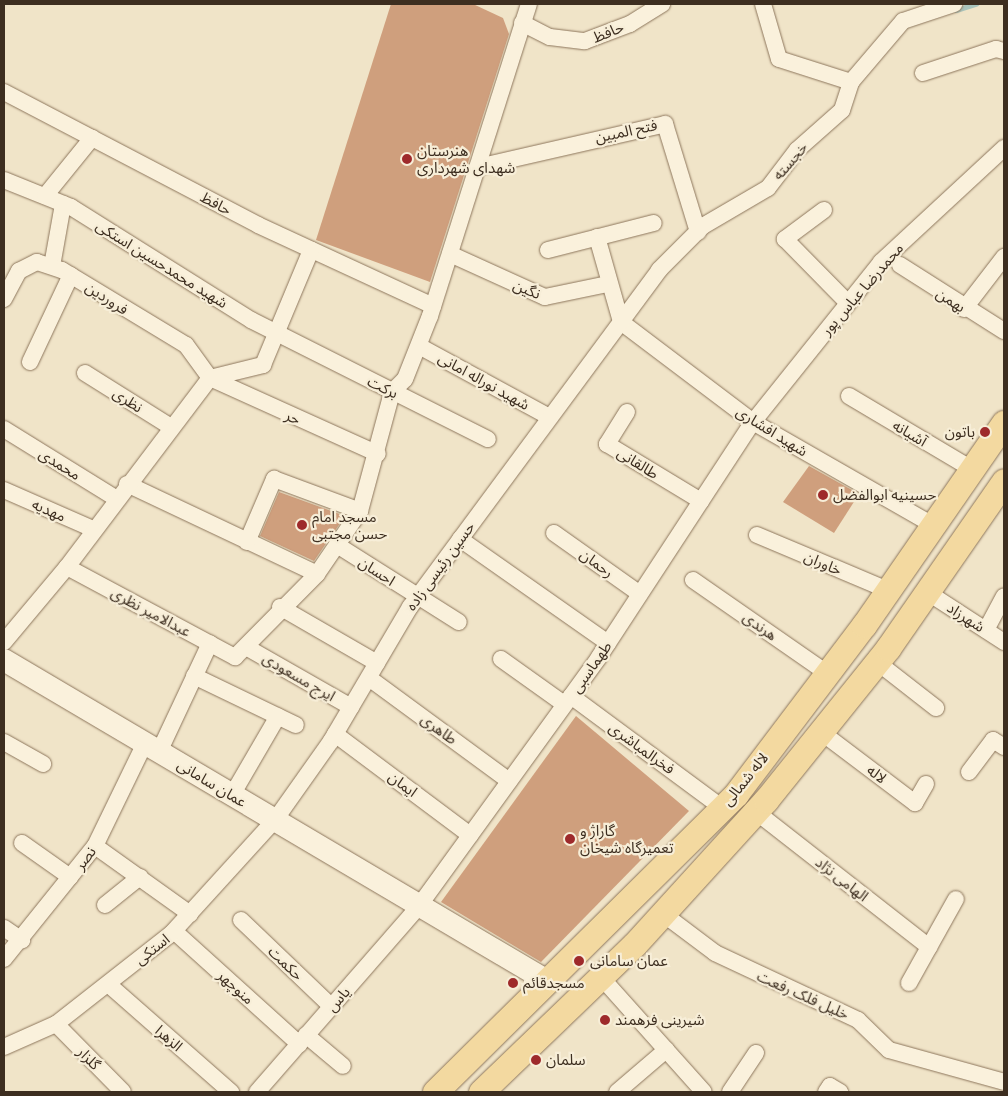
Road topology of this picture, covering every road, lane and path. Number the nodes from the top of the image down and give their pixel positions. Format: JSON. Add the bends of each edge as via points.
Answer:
{"nodes":[{"id":1,"x":529,"y":4,"type":"edge"},
{"id":2,"x":662,"y":4,"type":"edge"},
{"id":3,"x":763,"y":4,"type":"edge"},
{"id":4,"x":954,"y":4,"type":"edge"},
{"id":5,"x":522,"y":23,"type":"junction"},
{"id":6,"x":1004,"y":50,"type":"edge"},
{"id":7,"x":923,"y":73,"type":"dead end"},
{"id":8,"x":851,"y":82,"type":"junction"},
{"id":9,"x":4,"y":92,"type":"edge"},
{"id":10,"x":92,"y":138,"type":"junction"},
{"id":11,"x":1004,"y":148,"type":"edge"},
{"id":12,"x":478,"y":167,"type":"junction"},
{"id":13,"x":4,"y":180,"type":"edge"},
{"id":14,"x":45,"y":196,"type":"junction"},
{"id":15,"x":63,"y":204,"type":"junction"},
{"id":16,"x":824,"y":210,"type":"dead end"},
{"id":17,"x":654,"y":223,"type":"dead end"},
{"id":18,"x":698,"y":232,"type":"junction"},
{"id":19,"x":597,"y":237,"type":"junction"},
{"id":20,"x":311,"y":250,"type":"junction"},
{"id":21,"x":548,"y":250,"type":"dead end"},
{"id":22,"x":450,"y":254,"type":"junction"},
{"id":23,"x":1004,"y":257,"type":"edge"},
{"id":24,"x":900,"y":265,"type":"dead end"},
{"id":25,"x":52,"y":266,"type":"junction"},
{"id":26,"x":71,"y":275,"type":"junction"},
{"id":27,"x":608,"y":284,"type":"junction"},
{"id":28,"x":4,"y":299,"type":"edge"},
{"id":29,"x":848,"y":303,"type":"junction"},
{"id":30,"x":433,"y":306,"type":"junction"},
{"id":31,"x":964,"y":309,"type":"junction"},
{"id":32,"x":621,"y":322,"type":"junction"},
{"id":33,"x":278,"y":331,"type":"junction"},
{"id":34,"x":1004,"y":331,"type":"edge"},
{"id":35,"x":418,"y":346,"type":"junction"},
{"id":36,"x":30,"y":362,"type":"dead end"},
{"id":37,"x":85,"y":373,"type":"dead end"},
{"id":38,"x":210,"y":378,"type":"junction"},
{"id":39,"x":392,"y":392,"type":"junction"},
{"id":40,"x":848,"y":396,"type":"dead end"},
{"id":41,"x":627,"y":412,"type":"dead end"},
{"id":42,"x":549,"y":417,"type":"junction"},
{"id":43,"x":753,"y":422,"type":"junction"},
{"id":44,"x":1004,"y":423,"type":"edge"},
{"id":45,"x":171,"y":427,"type":"junction"},
{"id":46,"x":4,"y":429,"type":"edge"},
{"id":47,"x":488,"y":439,"type":"dead end"},
{"id":48,"x":378,"y":454,"type":"junction"},
{"id":49,"x":972,"y":470,"type":"junction"},
{"id":50,"x":1004,"y":481,"type":"edge"},
{"id":51,"x":127,"y":484,"type":"junction"},
{"id":52,"x":4,"y":490,"type":"edge"},
{"id":53,"x":117,"y":499,"type":"junction"},
{"id":54,"x":701,"y":501,"type":"junction"},
{"id":55,"x":360,"y":511,"type":"junction"},
{"id":56,"x":933,"y":525,"type":"junction"},
{"id":57,"x":95,"y":530,"type":"junction"},
{"id":58,"x":554,"y":533,"type":"dead end"},
{"id":59,"x":757,"y":535,"type":"dead end"},
{"id":60,"x":460,"y":539,"type":"junction"},
{"id":61,"x":246,"y":542,"type":"junction"},
{"id":62,"x":337,"y":545,"type":"junction"},
{"id":63,"x":67,"y":568,"type":"junction"},
{"id":64,"x":317,"y":574,"type":"junction"},
{"id":65,"x":693,"y":580,"type":"dead end"},
{"id":66,"x":888,"y":590,"type":"junction"},
{"id":67,"x":927,"y":592,"type":"junction"},
{"id":68,"x":640,"y":594,"type":"junction"},
{"id":69,"x":1004,"y":596,"type":"edge"},
{"id":70,"x":418,"y":597,"type":"junction"},
{"id":71,"x":280,"y":607,"type":"junction"},
{"id":72,"x":871,"y":615,"type":"junction"},
{"id":73,"x":459,"y":622,"type":"dead end"},
{"id":74,"x":986,"y":630,"type":"junction"},
{"id":75,"x":896,"y":637,"type":"junction"},
{"id":76,"x":4,"y":642,"type":"edge"},
{"id":77,"x":1004,"y":642,"type":"edge"},
{"id":78,"x":210,"y":643,"type":"junction"},
{"id":79,"x":608,"y":643,"type":"junction"},
{"id":80,"x":241,"y":652,"type":"junction"},
{"id":81,"x":500,"y":658,"type":"dead end"},
{"id":82,"x":4,"y":660,"type":"edge"},
{"id":83,"x":877,"y":662,"type":"junction"},
{"id":84,"x":373,"y":671,"type":"junction"},
{"id":85,"x":827,"y":673,"type":"junction"},
{"id":86,"x":194,"y":676,"type":"junction"},
{"id":87,"x":568,"y":700,"type":"junction"},
{"id":88,"x":351,"y":707,"type":"junction"},
{"id":89,"x":936,"y":708,"type":"dead end"},
{"id":90,"x":278,"y":716,"type":"junction"},
{"id":91,"x":296,"y":725,"type":"dead end"},
{"id":92,"x":821,"y":732,"type":"junction"},
{"id":93,"x":336,"y":734,"type":"junction"},
{"id":94,"x":4,"y":742,"type":"edge"},
{"id":95,"x":152,"y":747,"type":"junction"},
{"id":96,"x":1004,"y":747,"type":"edge"},
{"id":97,"x":43,"y":764,"type":"dead end"},
{"id":98,"x":969,"y":772,"type":"dead end"},
{"id":99,"x":509,"y":781,"type":"junction"},
{"id":100,"x":926,"y":784,"type":"dead end"},
{"id":101,"x":232,"y":795,"type":"junction"},
{"id":102,"x":713,"y":801,"type":"dead end"},
{"id":103,"x":755,"y":812,"type":"junction"},
{"id":104,"x":275,"y":820,"type":"junction"},
{"id":105,"x":470,"y":835,"type":"junction"},
{"id":106,"x":22,"y":843,"type":"dead end"},
{"id":107,"x":95,"y":846,"type":"junction"},
{"id":108,"x":70,"y":877,"type":"junction"},
{"id":109,"x":140,"y":877,"type":"junction"},
{"id":110,"x":956,"y":899,"type":"dead end"},
{"id":111,"x":105,"y":906,"type":"dead end"},
{"id":112,"x":419,"y":906,"type":"junction"},
{"id":113,"x":662,"y":913,"type":"junction"},
{"id":114,"x":190,"y":914,"type":"junction"},
{"id":115,"x":241,"y":920,"type":"dead end"},
{"id":116,"x":4,"y":928,"type":"edge"},
{"id":117,"x":174,"y":931,"type":"junction"},
{"id":118,"x":22,"y":940,"type":"junction"},
{"id":119,"x":929,"y":947,"type":"junction"},
{"id":120,"x":4,"y":959,"type":"edge"},
{"id":121,"x":601,"y":977,"type":"junction"},
{"id":122,"x":549,"y":982,"type":"junction"},
{"id":123,"x":909,"y":983,"type":"dead end"},
{"id":124,"x":108,"y":984,"type":"junction"},
{"id":125,"x":331,"y":1006,"type":"junction"},
{"id":126,"x":56,"y":1024,"type":"junction"},
{"id":127,"x":302,"y":1040,"type":"junction"},
{"id":128,"x":4,"y":1047,"type":"edge"},
{"id":129,"x":666,"y":1050,"type":"junction"},
{"id":130,"x":756,"y":1053,"type":"dead end"},
{"id":131,"x":343,"y":1066,"type":"dead end"},
{"id":132,"x":1004,"y":1082,"type":"edge"},
{"id":133,"x":490,"y":1089,"type":"edge"},
{"id":134,"x":123,"y":1092,"type":"edge"},
{"id":135,"x":231,"y":1092,"type":"edge"},
{"id":136,"x":256,"y":1092,"type":"edge"},
{"id":137,"x":435,"y":1092,"type":"edge"},
{"id":138,"x":617,"y":1092,"type":"edge"},
{"id":139,"x":704,"y":1092,"type":"edge"},
{"id":140,"x":730,"y":1092,"type":"edge"},
{"id":141,"x":826,"y":1092,"type":"edge"},
{"id":142,"x":840,"y":1092,"type":"edge"}],
"edges":[{"from":1,"to":5,"type":"street"},
{"from":2,"to":5,"type":"street","name":"حافظ","via":[[630,24],[585,42],[550,37]]},
{"from":3,"to":8,"type":"street","via":[[779,59]]},
{"from":4,"to":8,"type":"street","name":"خجسته","via":[[903,21]]},
{"from":5,"to":12,"type":"street"},
{"from":6,"to":7,"type":"street","via":[[996,49]]},
{"from":8,"to":18,"type":"street","name":"خجسته","via":[[842,110],[797,150],[768,188]]},
{"from":9,"to":10,"type":"street","name":"حافظ"},
{"from":10,"to":14,"type":"street"},
{"from":10,"to":20,"type":"street","name":"حافظ"},
{"from":11,"to":29,"type":"street","name":"محمدرضا عباس پور","via":[[881,262]]},
{"from":12,"to":18,"type":"street","name":"فتح المبین","via":[[665,124]]},
{"from":12,"to":22,"type":"street"},
{"from":13,"to":14,"type":"street","name":"شهید محمدحسین استکی"},
{"from":14,"to":15,"type":"street","name":"شهید محمدحسین استکی"},
{"from":15,"to":25,"type":"street"},
{"from":15,"to":33,"type":"street","name":"شهید محمدحسین استکی","via":[[252,320]]},
{"from":16,"to":29,"type":"street","via":[[785,239]]},
{"from":17,"to":19,"type":"street"},
{"from":18,"to":32,"type":"street","name":"خجسته","via":[[659,270]]},
{"from":19,"to":21,"type":"street"},
{"from":19,"to":27,"type":"street"},
{"from":20,"to":30,"type":"street","name":"حافظ"},
{"from":20,"to":33,"type":"street"},
{"from":22,"to":27,"type":"street","name":"نگین","via":[[545,297]]},
{"from":22,"to":30,"type":"street"},
{"from":23,"to":31,"type":"street"},
{"from":24,"to":31,"type":"street","name":"بهمن"},
{"from":25,"to":26,"type":"street","name":"فروردین"},
{"from":25,"to":28,"type":"street","name":"فروردین","via":[[37,262],[19,270]]},
{"from":26,"to":36,"type":"street"},
{"from":26,"to":38,"type":"street","name":"فروردین","via":[[186,345]]},
{"from":27,"to":32,"type":"street"},
{"from":29,"to":43,"type":"street","name":"محمدرضا عباس پور"},
{"from":30,"to":35,"type":"street"},
{"from":31,"to":34,"type":"street","name":"بهمن"},
{"from":32,"to":42,"type":"street","name":"حسین رئیسی زاده"},
{"from":32,"to":43,"type":"street","name":"شهید افشاری"},
{"from":33,"to":38,"type":"street","via":[[263,365]]},
{"from":33,"to":39,"type":"street","name":"برکت"},
{"from":35,"to":39,"type":"street","via":[[405,379]]},
{"from":35,"to":42,"type":"street","name":"شهید نوراله امانی"},
{"from":37,"to":45,"type":"street","name":"نظری"},
{"from":38,"to":45,"type":"street"},
{"from":38,"to":48,"type":"street","name":"حر"},
{"from":39,"to":47,"type":"street","name":"برکت"},
{"from":39,"to":48,"type":"street"},
{"from":40,"to":49,"type":"street","name":"آشیانه"},
{"from":41,"to":54,"type":"street","name":"طالقانی","via":[[607,444]]},
{"from":42,"to":60,"type":"street","name":"حسین رئیسی زاده"},
{"from":43,"to":54,"type":"street","name":"طهماسبی"},
{"from":43,"to":56,"type":"street","name":"شهید افشاری"},
{"from":44,"to":49,"type":"main road","name":"لاله شمالی"},
{"from":45,"to":51,"type":"street"},
{"from":46,"to":53,"type":"street","name":"محمدی"},
{"from":48,"to":55,"type":"street"},
{"from":49,"to":56,"type":"main road","name":"لاله شمالی"},
{"from":50,"to":67,"type":"main road","name":"لاله شمالی"},
{"from":51,"to":53,"type":"street"},
{"from":51,"to":61,"type":"street"},
{"from":52,"to":57,"type":"street","name":"مهدیه"},
{"from":53,"to":57,"type":"street"},
{"from":54,"to":68,"type":"street","name":"طهماسبی"},
{"from":55,"to":61,"type":"street","via":[[274,479]]},
{"from":55,"to":62,"type":"street"},
{"from":56,"to":66,"type":"main road","name":"لاله شمالی"},
{"from":57,"to":63,"type":"street"},
{"from":58,"to":68,"type":"street","name":"رحمان"},
{"from":59,"to":66,"type":"street","name":"خاوران"},
{"from":60,"to":70,"type":"street","name":"حسین رئیسی زاده"},
{"from":60,"to":79,"type":"street"},
{"from":61,"to":64,"type":"street"},
{"from":62,"to":64,"type":"street"},
{"from":62,"to":70,"type":"street","name":"احسان"},
{"from":63,"to":76,"type":"street"},
{"from":63,"to":78,"type":"street","name":"عبدالامیر نظری"},
{"from":64,"to":71,"type":"street"},
{"from":65,"to":85,"type":"street","name":"هرندی"},
{"from":66,"to":72,"type":"main road","name":"لاله شمالی"},
{"from":67,"to":74,"type":"street","name":"شهرزاد"},
{"from":67,"to":75,"type":"main road","name":"لاله شمالی"},
{"from":68,"to":79,"type":"street","name":"طهماسبی"},
{"from":69,"to":74,"type":"street"},
{"from":70,"to":73,"type":"street","name":"احسان"},
{"from":70,"to":84,"type":"street","name":"حسین رئیسی زاده"},
{"from":71,"to":80,"type":"street"},
{"from":71,"to":84,"type":"street","name":"طاهری"},
{"from":72,"to":75,"type":"main road"},
{"from":72,"to":85,"type":"main road","name":"لاله شمالی"},
{"from":74,"to":77,"type":"street","name":"شهرزاد"},
{"from":75,"to":83,"type":"main road","name":"لاله شمالی"},
{"from":78,"to":80,"type":"street","name":"عبدالامیر نظری"},
{"from":78,"to":86,"type":"street","name":"نصر"},
{"from":79,"to":87,"type":"street","name":"طهماسبی"},
{"from":80,"to":88,"type":"street","name":"ایرج مسعودی"},
{"from":81,"to":87,"type":"street","name":"فخرالمباشری"},
{"from":82,"to":95,"type":"street","name":"عمان سامانی"},
{"from":83,"to":89,"type":"street"},
{"from":83,"to":92,"type":"main road","name":"لاله شمالی"},
{"from":84,"to":88,"type":"street","name":"حسین رئیسی زاده"},
{"from":84,"to":99,"type":"street","name":"طاهری"},
{"from":85,"to":122,"type":"main road","name":"لاله شمالی","via":[[736,794]]},
{"from":86,"to":90,"type":"street"},
{"from":86,"to":95,"type":"street","name":"نصر"},
{"from":87,"to":99,"type":"street","name":"طهماسبی"},
{"from":87,"to":102,"type":"street","name":"فخرالمباشری"},
{"from":88,"to":93,"type":"street","name":"حسین رئیسی زاده"},
{"from":90,"to":91,"type":"street"},
{"from":90,"to":101,"type":"street"},
{"from":92,"to":100,"type":"street","name":"لاله","via":[[915,803]]},
{"from":92,"to":103,"type":"main road","name":"لاله شمالی"},
{"from":93,"to":104,"type":"street","name":"حسین رئیسی زاده"},
{"from":93,"to":105,"type":"street","name":"ایمان"},
{"from":94,"to":97,"type":"street"},
{"from":95,"to":101,"type":"street","name":"عمان سامانی"},
{"from":95,"to":107,"type":"street","name":"نصر"},
{"from":96,"to":98,"type":"street","via":[[993,740]]},
{"from":99,"to":105,"type":"street","name":"طهماسبی"},
{"from":101,"to":104,"type":"street","name":"عمان سامانی"},
{"from":103,"to":113,"type":"main road","name":"لاله شمالی"},
{"from":103,"to":119,"type":"street","name":"الهامی نژاد"},
{"from":104,"to":112,"type":"street","name":"عمان سامانی"},
{"from":104,"to":114,"type":"street","name":"استکی"},
{"from":105,"to":112,"type":"street","name":"طهماسبی"},
{"from":106,"to":108,"type":"street"},
{"from":107,"to":108,"type":"street","name":"نصر"},
{"from":107,"to":109,"type":"street"},
{"from":108,"to":118,"type":"street","name":"نصر"},
{"from":109,"to":111,"type":"street"},
{"from":109,"to":114,"type":"street"},
{"from":110,"to":119,"type":"street"},
{"from":112,"to":122,"type":"street","name":"عمان سامانی"},
{"from":112,"to":125,"type":"street","name":"یاس"},
{"from":113,"to":121,"type":"main road","name":"لاله شمالی"},
{"from":113,"to":132,"type":"street","name":"خلیل فلک رفعت","via":[[715,953],[858,1020],[889,1050]]},
{"from":114,"to":117,"type":"street","name":"استکی"},
{"from":115,"to":125,"type":"street","name":"حکمت"},
{"from":116,"to":118,"type":"street"},
{"from":117,"to":124,"type":"street","name":"استکی"},
{"from":117,"to":127,"type":"street","name":"منوچهر"},
{"from":118,"to":120,"type":"street","name":"نصر"},
{"from":119,"to":123,"type":"street"},
{"from":121,"to":129,"type":"street"},
{"from":121,"to":133,"type":"main road","name":"لاله شمالی"},
{"from":122,"to":137,"type":"main road","name":"لاله شمالی"},
{"from":124,"to":126,"type":"street","name":"استکی"},
{"from":124,"to":135,"type":"street","name":"الزهرا"},
{"from":125,"to":127,"type":"street","name":"یاس"},
{"from":126,"to":128,"type":"street","name":"استکی"},
{"from":126,"to":134,"type":"street","name":"گلزار"},
{"from":127,"to":131,"type":"street","name":"منوچهر"},
{"from":127,"to":136,"type":"street","name":"یاس"},
{"from":129,"to":138,"type":"street"},
{"from":129,"to":139,"type":"street"},
{"from":130,"to":140,"type":"street"},
{"from":141,"to":142,"type":"street","via":[[830,1086]]}]}
